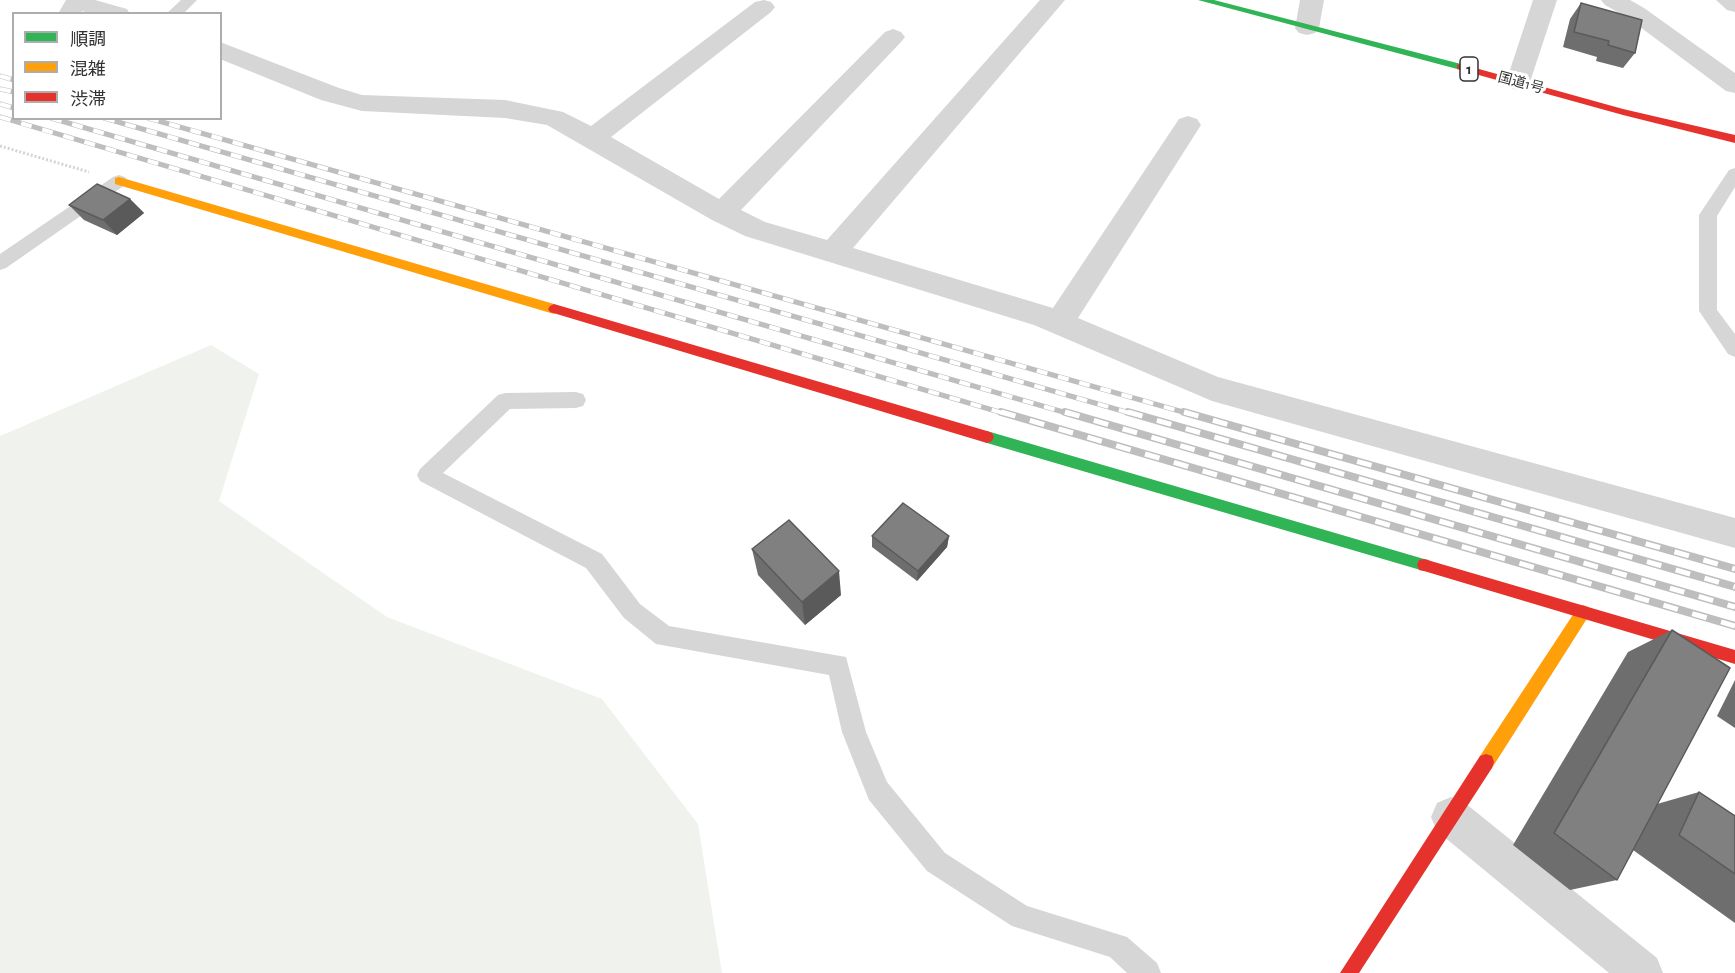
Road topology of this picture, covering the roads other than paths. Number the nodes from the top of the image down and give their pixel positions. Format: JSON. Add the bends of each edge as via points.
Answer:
{"nodes":[{"id":1,"x":189,"y":0,"type":"edge"},
{"id":2,"x":1053,"y":0,"type":"edge"},
{"id":3,"x":1203,"y":0,"type":"edge"},
{"id":4,"x":1312,"y":0,"type":"edge"},
{"id":5,"x":1545,"y":0,"type":"edge"},
{"id":6,"x":1613,"y":0,"type":"edge"},
{"id":7,"x":1728,"y":0,"type":"edge"},
{"id":8,"x":74,"y":4,"type":"edge"},
{"id":9,"x":1735,"y":5,"type":"edge"},
{"id":10,"x":763,"y":7,"type":"dead end"},
{"id":11,"x":110,"y":12,"type":"edge"},
{"id":12,"x":175,"y":12,"type":"edge"},
{"id":13,"x":1307,"y":28,"type":"junction"},
{"id":14,"x":893,"y":37,"type":"dead end"},
{"id":15,"x":222,"y":51,"type":"edge"},
{"id":16,"x":1518,"y":82,"type":"junction"},
{"id":17,"x":1735,"y":85,"type":"edge"},
{"id":18,"x":1188,"y":125,"type":"dead end"},
{"id":19,"x":593,"y":138,"type":"junction"},
{"id":20,"x":1735,"y":139,"type":"edge"},
{"id":21,"x":1735,"y":174,"type":"edge"},
{"id":22,"x":119,"y":181,"type":"joint"},
{"id":23,"x":722,"y":213,"type":"junction"},
{"id":24,"x":833,"y":252,"type":"junction"},
{"id":25,"x":0,"y":263,"type":"edge"},
{"id":26,"x":1059,"y":323,"type":"junction"},
{"id":27,"x":1735,"y":349,"type":"edge"},
{"id":28,"x":576,"y":400,"type":"dead end"},
{"id":29,"x":1735,"y":533,"type":"edge"},
{"id":30,"x":1583,"y":612,"type":"junction"},
{"id":31,"x":1735,"y":657,"type":"edge"},
{"id":32,"x":1451,"y":817,"type":"junction"},
{"id":33,"x":1148,"y":973,"type":"edge"},
{"id":34,"x":1349,"y":973,"type":"edge"},
{"id":35,"x":1642,"y":973,"type":"edge"}],
"edges":[{"from":1,"to":12,"type":"lane"},
{"from":2,"to":24,"type":"street"},
{"from":3,"to":13,"type":"main road","name":"国道1号","number":"1"},
{"from":4,"to":13,"type":"street"},
{"from":5,"to":16,"type":"street"},
{"from":6,"to":17,"type":"street"},
{"from":7,"to":9,"type":"street"},
{"from":8,"to":11,"type":"street"},
{"from":10,"to":19,"type":"street"},
{"from":13,"to":16,"type":"main road","name":"国道1号","number":"1"},
{"from":14,"to":23,"type":"street"},
{"from":15,"to":19,"type":"street","via":[[362,103],[505,109],[555,118]]},
{"from":16,"to":20,"type":"main road","name":"国道1号","number":"1"},
{"from":18,"to":26,"type":"street"},
{"from":19,"to":23,"type":"street"},
{"from":21,"to":27,"type":"lane","via":[[1708,215],[1708,311]]},
{"from":22,"to":25,"type":"lane"},
{"from":22,"to":30,"type":"main road"},
{"from":23,"to":24,"type":"street","via":[[755,229]]},
{"from":24,"to":26,"type":"street"},
{"from":26,"to":29,"type":"street","via":[[1212,388]]},
{"from":28,"to":33,"type":"lane","via":[[505,401],[427,475],[594,561],[632,611],[664,636],[838,665],[854,732],[878,791],[936,862],[1021,917],[1118,946]]},
{"from":30,"to":31,"type":"main road"},
{"from":30,"to":32,"type":"main road"},
{"from":32,"to":34,"type":"main road"},
{"from":32,"to":35,"type":"street"}]}
